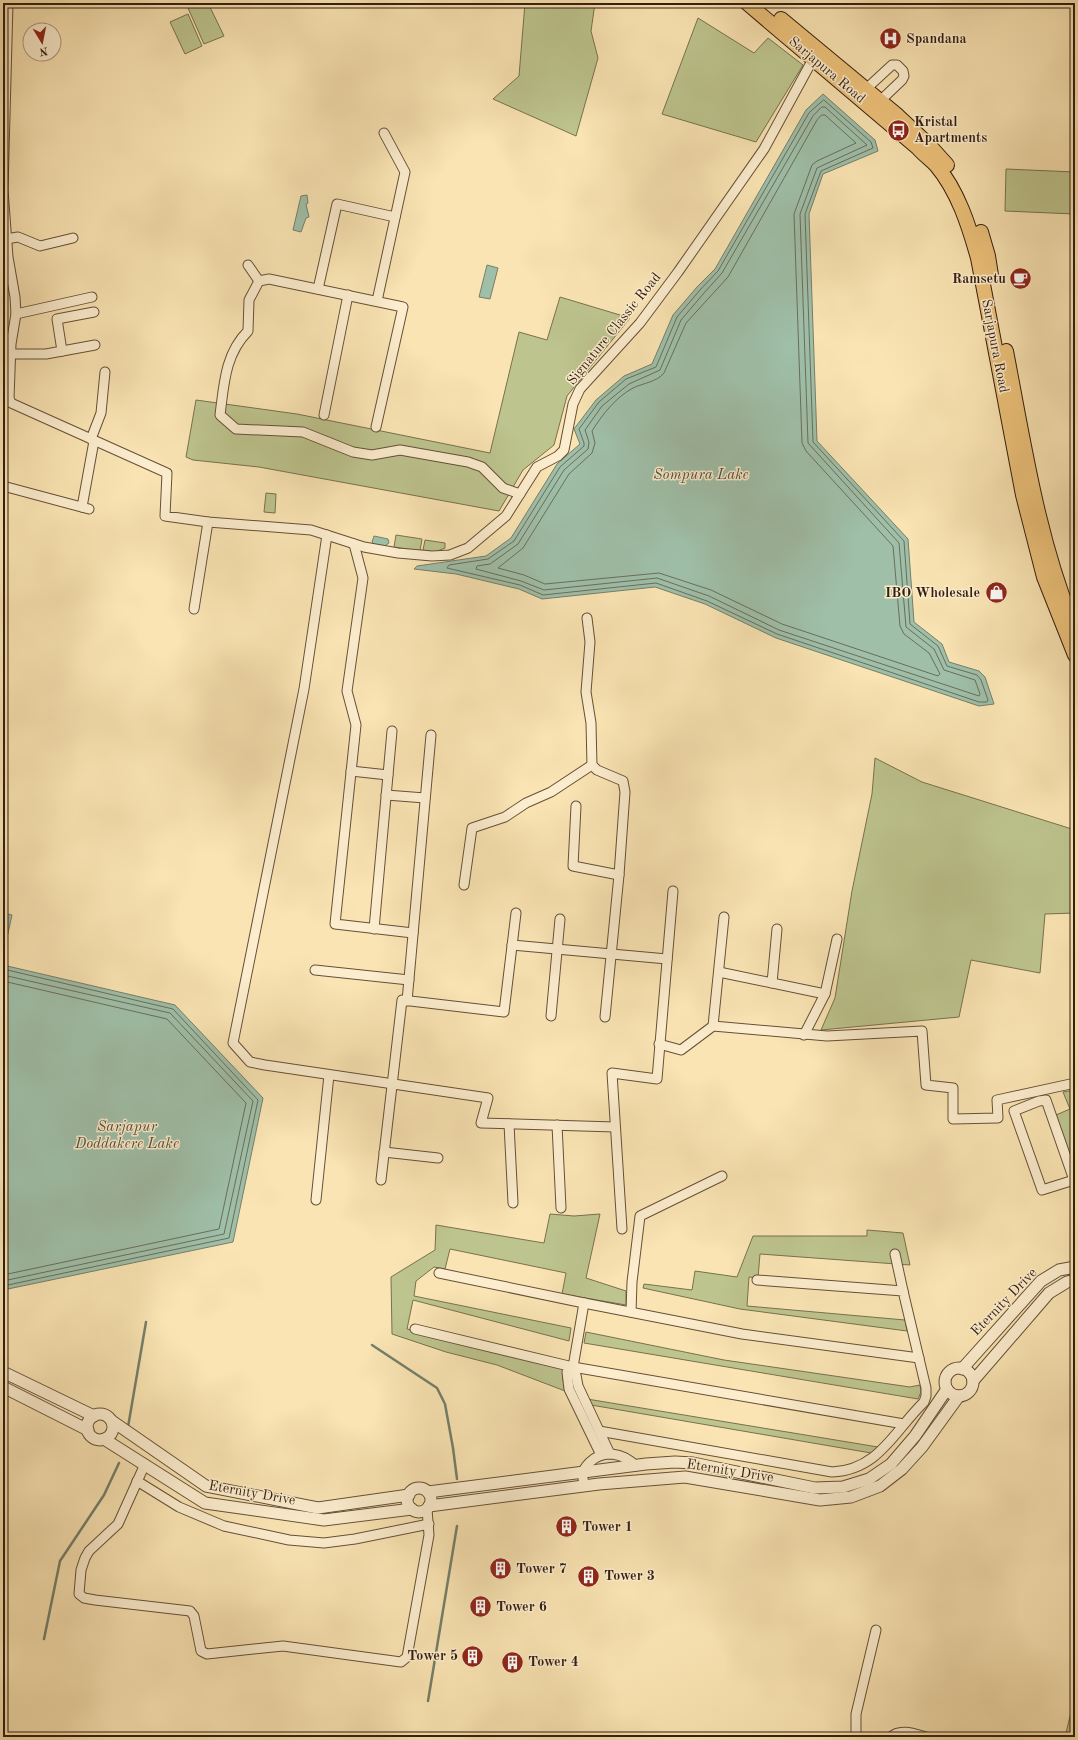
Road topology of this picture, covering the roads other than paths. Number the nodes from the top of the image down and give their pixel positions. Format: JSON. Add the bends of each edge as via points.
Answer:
{"nodes":[{"id":1,"x":8,"y":3,"type":"edge"},
{"id":2,"x":747,"y":3,"type":"edge"},
{"id":3,"x":764,"y":9,"type":"edge"},
{"id":4,"x":813,"y":59,"type":"junction"},
{"id":5,"x":866,"y":89,"type":"junction"},
{"id":6,"x":880,"y":101,"type":"junction"},
{"id":7,"x":895,"y":120,"type":"junction"},
{"id":8,"x":5,"y":128,"type":"edge"},
{"id":9,"x":384,"y":133,"type":"dead end"},
{"id":10,"x":395,"y":216,"type":"junction"},
{"id":11,"x":73,"y":238,"type":"dead end"},
{"id":12,"x":6,"y":239,"type":"junction"},
{"id":13,"x":248,"y":265,"type":"dead end"},
{"id":14,"x":259,"y":281,"type":"junction"},
{"id":15,"x":318,"y":289,"type":"junction"},
{"id":16,"x":348,"y":296,"type":"junction"},
{"id":17,"x":92,"y":297,"type":"dead end"},
{"id":18,"x":377,"y":301,"type":"junction"},
{"id":19,"x":94,"y":312,"type":"dead end"},
{"id":20,"x":16,"y":314,"type":"junction"},
{"id":21,"x":7,"y":345,"type":"edge"},
{"id":22,"x":95,"y":346,"type":"dead end"},
{"id":23,"x":62,"y":351,"type":"junction"},
{"id":24,"x":11,"y":354,"type":"junction"},
{"id":25,"x":105,"y":372,"type":"dead end"},
{"id":26,"x":324,"y":415,"type":"dead end"},
{"id":27,"x":376,"y":427,"type":"dead end"},
{"id":28,"x":92,"y":440,"type":"junction"},
{"id":29,"x":3,"y":486,"type":"edge"},
{"id":30,"x":520,"y":494,"type":"junction"},
{"id":31,"x":208,"y":522,"type":"junction"},
{"id":32,"x":327,"y":535,"type":"junction"},
{"id":33,"x":354,"y":544,"type":"junction"},
{"id":34,"x":194,"y":609,"type":"dead end"},
{"id":35,"x":587,"y":618,"type":"dead end"},
{"id":36,"x":1071,"y":623,"type":"edge"},
{"id":37,"x":1075,"y":655,"type":"edge"},
{"id":38,"x":392,"y":731,"type":"dead end"},
{"id":39,"x":431,"y":735,"type":"dead end"},
{"id":40,"x":592,"y":765,"type":"junction"},
{"id":41,"x":351,"y":771,"type":"junction"},
{"id":42,"x":388,"y":775,"type":"junction"},
{"id":43,"x":386,"y":795,"type":"junction"},
{"id":44,"x":425,"y":798,"type":"junction"},
{"id":45,"x":576,"y":806,"type":"dead end"},
{"id":46,"x":619,"y":875,"type":"junction"},
{"id":47,"x":464,"y":885,"type":"dead end"},
{"id":48,"x":673,"y":891,"type":"dead end"},
{"id":49,"x":516,"y":913,"type":"dead end"},
{"id":50,"x":724,"y":917,"type":"dead end"},
{"id":51,"x":560,"y":919,"type":"dead end"},
{"id":52,"x":374,"y":929,"type":"junction"},
{"id":53,"x":777,"y":929,"type":"dead end"},
{"id":54,"x":413,"y":933,"type":"junction"},
{"id":55,"x":838,"y":939,"type":"dead end"},
{"id":56,"x":512,"y":945,"type":"junction"},
{"id":57,"x":558,"y":949,"type":"junction"},
{"id":58,"x":611,"y":954,"type":"junction"},
{"id":59,"x":667,"y":959,"type":"junction"},
{"id":60,"x":315,"y":970,"type":"dead end"},
{"id":61,"x":719,"y":972,"type":"junction"},
{"id":62,"x":409,"y":980,"type":"junction"},
{"id":63,"x":772,"y":983,"type":"junction"},
{"id":64,"x":825,"y":994,"type":"junction"},
{"id":65,"x":407,"y":1001,"type":"junction"},
{"id":66,"x":551,"y":1016,"type":"dead end"},
{"id":67,"x":605,"y":1017,"type":"dead end"},
{"id":68,"x":713,"y":1026,"type":"junction"},
{"id":69,"x":804,"y":1035,"type":"junction"},
{"id":70,"x":660,"y":1044,"type":"junction"},
{"id":71,"x":329,"y":1075,"type":"junction"},
{"id":72,"x":1075,"y":1083,"type":"edge"},
{"id":73,"x":392,"y":1084,"type":"junction"},
{"id":74,"x":1026,"y":1094,"type":"junction"},
{"id":75,"x":1029,"y":1105,"type":"junction"},
{"id":76,"x":509,"y":1124,"type":"junction"},
{"id":77,"x":557,"y":1125,"type":"junction"},
{"id":78,"x":615,"y":1126,"type":"junction"},
{"id":79,"x":384,"y":1152,"type":"junction"},
{"id":80,"x":438,"y":1158,"type":"dead end"},
{"id":81,"x":722,"y":1176,"type":"dead end"},
{"id":82,"x":381,"y":1180,"type":"dead end"},
{"id":83,"x":316,"y":1200,"type":"dead end"},
{"id":84,"x":513,"y":1203,"type":"dead end"},
{"id":85,"x":561,"y":1208,"type":"dead end"},
{"id":86,"x":622,"y":1229,"type":"dead end"},
{"id":87,"x":895,"y":1254,"type":"dead end"},
{"id":88,"x":1075,"y":1267,"type":"edge"},
{"id":89,"x":438,"y":1273,"type":"dead end"},
{"id":90,"x":757,"y":1280,"type":"dead end"},
{"id":91,"x":1075,"y":1280,"type":"edge"},
{"id":92,"x":903,"y":1291,"type":"junction"},
{"id":93,"x":584,"y":1303,"type":"junction"},
{"id":94,"x":631,"y":1312,"type":"junction"},
{"id":95,"x":415,"y":1329,"type":"dead end"},
{"id":96,"x":919,"y":1358,"type":"junction"},
{"id":97,"x":573,"y":1367,"type":"junction"},
{"id":98,"x":962,"y":1369,"type":"junction"},
{"id":99,"x":3,"y":1372,"type":"edge"},
{"id":100,"x":973,"y":1381,"type":"junction"},
{"id":101,"x":3,"y":1387,"type":"edge"},
{"id":102,"x":947,"y":1389,"type":"junction"},
{"id":103,"x":959,"y":1396,"type":"junction"},
{"id":104,"x":94,"y":1416,"type":"junction"},
{"id":105,"x":112,"y":1422,"type":"junction"},
{"id":106,"x":904,"y":1424,"type":"junction"},
{"id":107,"x":88,"y":1430,"type":"junction"},
{"id":108,"x":599,"y":1431,"type":"junction"},
{"id":109,"x":104,"y":1439,"type":"junction"},
{"id":110,"x":605,"y":1455,"type":"junction"},
{"id":111,"x":145,"y":1464,"type":"junction"},
{"id":112,"x":636,"y":1466,"type":"junction"},
{"id":113,"x":582,"y":1472,"type":"junction"},
{"id":114,"x":137,"y":1481,"type":"junction"},
{"id":115,"x":584,"y":1486,"type":"junction"},
{"id":116,"x":428,"y":1492,"type":"junction"},
{"id":117,"x":246,"y":1494,"type":"junction"},
{"id":118,"x":409,"y":1495,"type":"junction"},
{"id":119,"x":241,"y":1508,"type":"junction"},
{"id":120,"x":428,"y":1508,"type":"junction"},
{"id":121,"x":412,"y":1509,"type":"junction"},
{"id":122,"x":429,"y":1524,"type":"junction"},
{"id":123,"x":876,"y":1630,"type":"dead end"},
{"id":124,"x":856,"y":1737,"type":"edge"},
{"id":125,"x":891,"y":1737,"type":"edge"},
{"id":126,"x":926,"y":1737,"type":"edge"}],
"edges":[{"from":1,"to":8,"type":"street"},
{"from":2,"to":3,"type":"main road","name":"Sarjapura Road"},
{"from":3,"to":4,"type":"main road","name":"Sarjapura Road"},
{"from":3,"to":5,"type":"main road","name":"Sarjapura Road"},
{"from":4,"to":7,"type":"main road","name":"Sarjapura Road"},
{"from":4,"to":30,"type":"street","name":"Signature Classic Road","via":[[764,149],[678,272],[640,323],[580,389],[573,404],[564,450],[558,456],[536,467]]},
{"from":5,"to":6,"type":"main road","name":"Sarjapura Road"},
{"from":5,"to":6,"type":"street","via":[[892,65],[897,65],[904,76]]},
{"from":6,"to":7,"type":"main road","name":"Sarjapura Road"},
{"from":7,"to":36,"type":"main road","name":"Sarjapura Road","via":[[935,165],[961,207],[970,231],[1010,400],[1023,495],[1044,577]]},
{"from":8,"to":12,"type":"street","via":[[3,190]]},
{"from":9,"to":10,"type":"street","via":[[405,172]]},
{"from":10,"to":15,"type":"street","via":[[337,204]]},
{"from":10,"to":18,"type":"street"},
{"from":11,"to":12,"type":"street","via":[[40,246],[18,238]]},
{"from":12,"to":20,"type":"street"},
{"from":13,"to":14,"type":"street"},
{"from":14,"to":15,"type":"street","via":[[270,279]]},
{"from":14,"to":30,"type":"street","via":[[249,300],[248,331],[238,341],[231,354],[223,390],[220,415],[236,429],[303,432],[353,452],[372,456],[400,450],[468,462],[482,467],[503,488]]},
{"from":15,"to":16,"type":"street"},
{"from":16,"to":18,"type":"street"},
{"from":16,"to":26,"type":"street"},
{"from":17,"to":20,"type":"street"},
{"from":18,"to":27,"type":"street","via":[[403,307]]},
{"from":19,"to":23,"type":"street","via":[[57,319]]},
{"from":20,"to":21,"type":"street"},
{"from":21,"to":24,"type":"street"},
{"from":22,"to":23,"type":"street"},
{"from":23,"to":24,"type":"street","via":[[46,354]]},
{"from":24,"to":28,"type":"street","via":[[11,403]]},
{"from":25,"to":28,"type":"street","via":[[101,413]]},
{"from":28,"to":29,"type":"street","via":[[86,508]]},
{"from":28,"to":31,"type":"street","name":"Signature Classic Road","via":[[167,473],[165,516]]},
{"from":30,"to":33,"type":"street","name":"Signature Classic Road","via":[[506,516],[487,533],[468,548],[450,555],[398,553]]},
{"from":31,"to":32,"type":"street","name":"Signature Classic Road","via":[[311,530]]},
{"from":31,"to":34,"type":"street"},
{"from":32,"to":33,"type":"street","name":"Signature Classic Road"},
{"from":32,"to":71,"type":"street","via":[[304,689],[233,1043],[250,1062]]},
{"from":33,"to":41,"type":"street","via":[[363,578],[347,691],[356,725]]},
{"from":35,"to":40,"type":"street","via":[[590,642],[586,692],[591,723]]},
{"from":36,"to":37,"type":"main road","name":"Sarjapura Road"},
{"from":38,"to":42,"type":"street"},
{"from":39,"to":44,"type":"street"},
{"from":40,"to":46,"type":"street","via":[[597,770],[623,781],[625,792]]},
{"from":40,"to":47,"type":"street","via":[[551,792],[526,803],[505,817],[472,828]]},
{"from":41,"to":42,"type":"street"},
{"from":41,"to":52,"type":"street","via":[[335,924]]},
{"from":42,"to":43,"type":"street"},
{"from":43,"to":44,"type":"street"},
{"from":43,"to":52,"type":"street"},
{"from":44,"to":54,"type":"street"},
{"from":45,"to":46,"type":"street","via":[[573,866]]},
{"from":46,"to":58,"type":"street"},
{"from":48,"to":59,"type":"street"},
{"from":49,"to":56,"type":"street"},
{"from":50,"to":61,"type":"street"},
{"from":51,"to":57,"type":"street"},
{"from":52,"to":54,"type":"street"},
{"from":53,"to":63,"type":"street"},
{"from":54,"to":62,"type":"street"},
{"from":55,"to":64,"type":"street"},
{"from":56,"to":57,"type":"street"},
{"from":56,"to":65,"type":"street","via":[[504,1012]]},
{"from":57,"to":58,"type":"street"},
{"from":57,"to":66,"type":"street"},
{"from":58,"to":59,"type":"street"},
{"from":58,"to":67,"type":"street"},
{"from":59,"to":70,"type":"street"},
{"from":60,"to":62,"type":"street"},
{"from":61,"to":63,"type":"street"},
{"from":61,"to":68,"type":"street"},
{"from":62,"to":65,"type":"street"},
{"from":63,"to":64,"type":"street"},
{"from":64,"to":69,"type":"street"},
{"from":65,"to":73,"type":"street","via":[[402,1000]]},
{"from":68,"to":69,"type":"street"},
{"from":68,"to":70,"type":"street","via":[[681,1050]]},
{"from":69,"to":74,"type":"street","via":[[922,1031],[926,1085],[953,1088],[953,1119],[998,1118],[996,1100]]},
{"from":70,"to":78,"type":"street","via":[[656,1079],[612,1073]]},
{"from":71,"to":73,"type":"street"},
{"from":71,"to":83,"type":"street"},
{"from":72,"to":74,"type":"street"},
{"from":73,"to":76,"type":"street","via":[[488,1098],[481,1123]]},
{"from":73,"to":79,"type":"street"},
{"from":74,"to":75,"type":"street"},
{"from":75,"to":75,"type":"street","via":[[1046,1100],[1074,1180],[1042,1190],[1014,1111]]},
{"from":76,"to":77,"type":"street"},
{"from":76,"to":84,"type":"street"},
{"from":77,"to":78,"type":"street"},
{"from":77,"to":85,"type":"street"},
{"from":78,"to":86,"type":"street"},
{"from":79,"to":80,"type":"street"},
{"from":79,"to":82,"type":"street"},
{"from":81,"to":94,"type":"street","via":[[640,1216]]},
{"from":87,"to":92,"type":"street"},
{"from":88,"to":98,"type":"street","name":"Eternity Drive","via":[[1059,1270],[1041,1282]]},
{"from":89,"to":93,"type":"street"},
{"from":90,"to":92,"type":"street"},
{"from":91,"to":100,"type":"street","name":"Eternity Drive","via":[[1049,1293]]},
{"from":92,"to":96,"type":"street"},
{"from":93,"to":94,"type":"street"},
{"from":93,"to":97,"type":"street"},
{"from":94,"to":96,"type":"street","via":[[742,1334]]},
{"from":95,"to":97,"type":"street"},
{"from":96,"to":106,"type":"street","via":[[926,1396],[924,1402]]},
{"from":97,"to":106,"type":"street"},
{"from":97,"to":108,"type":"street","via":[[578,1386]]},
{"from":97,"to":110,"type":"street","via":[[567,1372],[569,1389]]},
{"from":98,"to":100,"type":"street","via":[[970,1373]]},
{"from":98,"to":102,"type":"street","name":"Eternity Drive","via":[[954,1369],[947,1376]]},
{"from":99,"to":104,"type":"street","name":"Eternity Drive"},
{"from":100,"to":103,"type":"street","name":"Eternity Drive","via":[[971,1390]]},
{"from":101,"to":107,"type":"street","name":"Eternity Drive"},
{"from":102,"to":103,"type":"street"},
{"from":102,"to":112,"type":"street","name":"Eternity Drive","via":[[891,1464],[869,1479],[843,1487],[815,1488],[693,1463]]},
{"from":103,"to":115,"type":"street","name":"Eternity Drive","via":[[922,1447],[902,1469],[880,1486],[851,1497],[820,1500],[685,1477]]},
{"from":104,"to":105,"type":"street","name":"Eternity Drive","via":[[102,1414]]},
{"from":104,"to":107,"type":"street","via":[[88,1422]]},
{"from":105,"to":109,"type":"street","via":[[113,1430]]},
{"from":105,"to":117,"type":"street","name":"Eternity Drive","via":[[206,1486]]},
{"from":106,"to":108,"type":"street","via":[[871,1460],[852,1469],[832,1472]]},
{"from":107,"to":109,"type":"street","name":"Eternity Drive","via":[[92,1437]]},
{"from":108,"to":110,"type":"street"},
{"from":109,"to":111,"type":"street","name":"Eternity Drive"},
{"from":110,"to":112,"type":"street","via":[[622,1456]]},
{"from":110,"to":113,"type":"street","via":[[592,1460]]},
{"from":111,"to":114,"type":"street"},
{"from":111,"to":119,"type":"street","name":"Eternity Drive","via":[[205,1502]]},
{"from":112,"to":113,"type":"street","name":"Eternity Drive"},
{"from":113,"to":115,"type":"street"},
{"from":113,"to":116,"type":"street","name":"Eternity Drive"},
{"from":114,"to":122,"type":"street","via":[[179,1507],[224,1526],[289,1540],[324,1543]]},
{"from":114,"to":122,"type":"street","via":[[118,1524],[84,1558],[79,1594],[95,1600],[190,1611],[194,1616],[201,1651],[207,1654],[283,1646],[401,1662],[407,1657],[430,1535]]},
{"from":115,"to":120,"type":"street","name":"Eternity Drive"},
{"from":116,"to":118,"type":"street","name":"Eternity Drive","via":[[418,1488]]},
{"from":116,"to":120,"type":"street","via":[[431,1499]]},
{"from":117,"to":118,"type":"street","name":"Eternity Drive","via":[[318,1508]]},
{"from":117,"to":119,"type":"street"},
{"from":118,"to":121,"type":"street","via":[[408,1503]]},
{"from":119,"to":121,"type":"street","name":"Eternity Drive","via":[[324,1520]]},
{"from":120,"to":121,"type":"street","name":"Eternity Drive","via":[[420,1512]]},
{"from":120,"to":122,"type":"street"},
{"from":123,"to":124,"type":"street","via":[[856,1714]]},
{"from":125,"to":126,"type":"street","via":[[904,1732]]}]}
